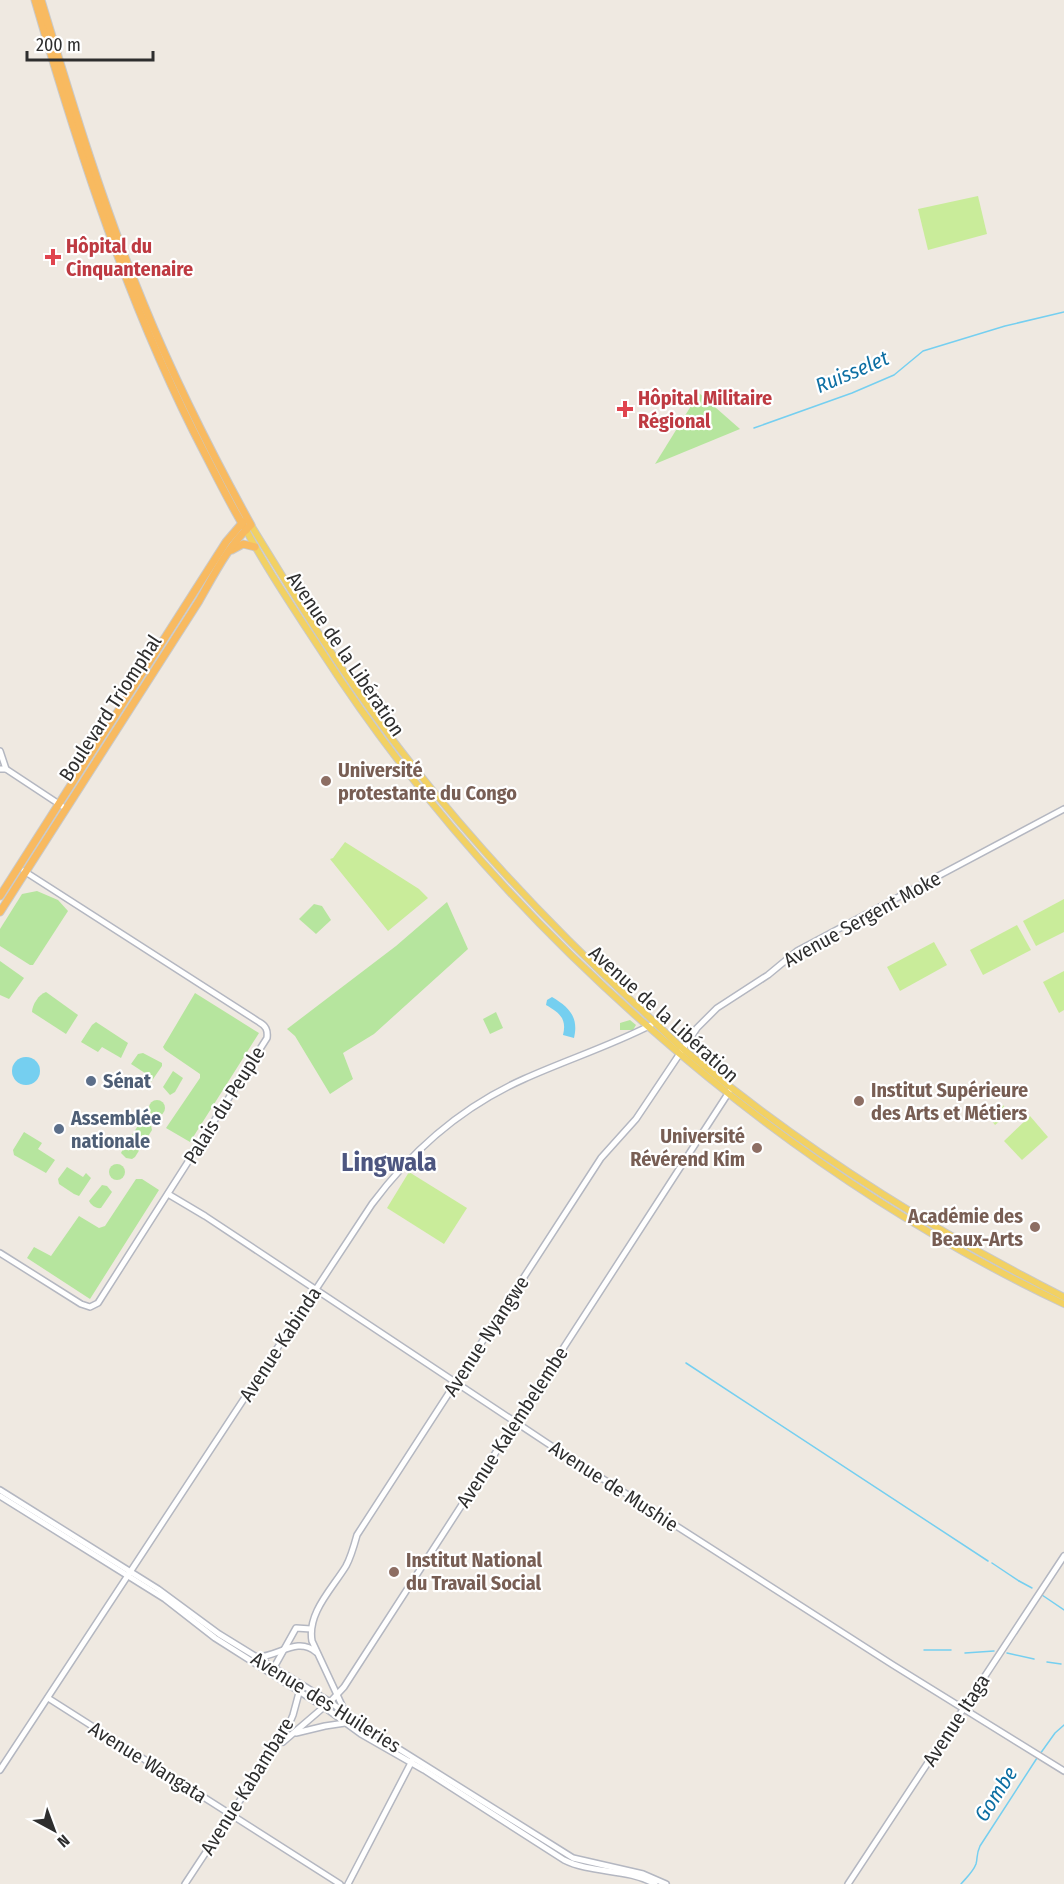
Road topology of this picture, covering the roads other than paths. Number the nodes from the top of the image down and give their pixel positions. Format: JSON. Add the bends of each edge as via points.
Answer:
{"nodes":[{"id":1,"x":35,"y":0,"type":"edge"},
{"id":2,"x":41,"y":0,"type":"edge"},
{"id":3,"x":235,"y":511,"type":"junction"},
{"id":4,"x":247,"y":524,"type":"junction"},
{"id":5,"x":226,"y":542,"type":"junction"},
{"id":6,"x":255,"y":547,"type":"junction"},
{"id":7,"x":227,"y":553,"type":"junction"},
{"id":8,"x":0,"y":751,"type":"edge"},
{"id":9,"x":3,"y":769,"type":"edge"},
{"id":10,"x":58,"y":804,"type":"junction"},
{"id":11,"x":66,"y":809,"type":"junction"},
{"id":12,"x":1064,"y":809,"type":"edge"},
{"id":13,"x":18,"y":867,"type":"junction"},
{"id":14,"x":26,"y":872,"type":"junction"},
{"id":15,"x":0,"y":896,"type":"edge"},
{"id":16,"x":0,"y":912,"type":"edge"},
{"id":17,"x":656,"y":1023,"type":"junction"},
{"id":18,"x":648,"y":1027,"type":"junction"},
{"id":19,"x":681,"y":1051,"type":"junction"},
{"id":20,"x":730,"y":1090,"type":"junction"},
{"id":21,"x":168,"y":1194,"type":"junction"},
{"id":22,"x":0,"y":1253,"type":"edge"},
{"id":23,"x":316,"y":1291,"type":"junction"},
{"id":24,"x":1064,"y":1297,"type":"edge"},
{"id":25,"x":1064,"y":1304,"type":"edge"},
{"id":26,"x":456,"y":1383,"type":"junction"},
{"id":27,"x":516,"y":1422,"type":"junction"},
{"id":28,"x":0,"y":1490,"type":"edge"},
{"id":29,"x":0,"y":1496,"type":"edge"},
{"id":30,"x":1064,"y":1556,"type":"edge"},
{"id":31,"x":128,"y":1574,"type":"junction"},
{"id":32,"x":310,"y":1629,"type":"junction"},
{"id":33,"x":282,"y":1651,"type":"junction"},
{"id":34,"x":317,"y":1653,"type":"junction"},
{"id":35,"x":255,"y":1657,"type":"junction"},
{"id":36,"x":272,"y":1671,"type":"junction"},
{"id":37,"x":301,"y":1684,"type":"junction"},
{"id":38,"x":299,"y":1692,"type":"junction"},
{"id":39,"x":337,"y":1694,"type":"junction"},
{"id":40,"x":48,"y":1698,"type":"junction"},
{"id":41,"x":330,"y":1702,"type":"junction"},
{"id":42,"x":324,"y":1707,"type":"junction"},
{"id":43,"x":963,"y":1708,"type":"junction"},
{"id":44,"x":346,"y":1714,"type":"junction"},
{"id":45,"x":345,"y":1723,"type":"junction"},
{"id":46,"x":294,"y":1734,"type":"junction"},
{"id":47,"x":273,"y":1749,"type":"junction"},
{"id":48,"x":412,"y":1760,"type":"junction"},
{"id":49,"x":0,"y":1770,"type":"edge"},
{"id":50,"x":1064,"y":1771,"type":"edge"},
{"id":51,"x":230,"y":1813,"type":"junction"},
{"id":52,"x":185,"y":1884,"type":"edge"},
{"id":53,"x":340,"y":1884,"type":"edge"},
{"id":54,"x":348,"y":1884,"type":"edge"},
{"id":55,"x":655,"y":1884,"type":"edge"},
{"id":56,"x":666,"y":1884,"type":"edge"},
{"id":57,"x":848,"y":1884,"type":"edge"}],
"edges":[{"from":1,"to":3,"type":"highway","name":"Avenue de la Libération","via":[[84,160],[134,300],[180,404]]},
{"from":2,"to":4,"type":"highway","name":"Avenue de la Libération","via":[[93,167],[144,305]]},
{"from":3,"to":4,"type":"highway","name":"Avenue de la Libération"},
{"from":3,"to":5,"type":"highway","via":[[234,528]]},
{"from":4,"to":5,"type":"highway","name":"Boulevard Triomphal"},
{"from":4,"to":6,"type":"main road","name":"Avenue de la Libération"},
{"from":4,"to":7,"type":"highway","name":"Boulevard Triomphal"},
{"from":4,"to":17,"type":"main road","name":"Avenue de la Libération","via":[[341,668],[452,814],[574,947]]},
{"from":5,"to":10,"type":"highway","name":"Boulevard Triomphal"},
{"from":6,"to":7,"type":"highway","via":[[243,544]]},
{"from":6,"to":18,"type":"main road","name":"Avenue de la Libération","via":[[358,705],[435,804],[542,926]]},
{"from":7,"to":11,"type":"highway","name":"Boulevard Triomphal"},
{"from":8,"to":9,"type":"street"},
{"from":9,"to":10,"type":"street"},
{"from":10,"to":11,"type":"street"},
{"from":10,"to":13,"type":"highway","name":"Boulevard Triomphal"},
{"from":11,"to":14,"type":"highway","name":"Boulevard Triomphal"},
{"from":12,"to":19,"type":"street","name":"Avenue Sergent Moke","via":[[793,953],[768,975],[717,1008]]},
{"from":13,"to":14,"type":"street","name":"Palais du Peuple"},
{"from":13,"to":15,"type":"highway","name":"Boulevard Triomphal"},
{"from":14,"to":16,"type":"highway","name":"Boulevard Triomphal"},
{"from":14,"to":21,"type":"street","name":"Palais du Peuple","via":[[267,1030],[267,1038]]},
{"from":17,"to":18,"type":"street","name":"Avenue Kabinda"},
{"from":17,"to":19,"type":"main road","name":"Avenue de la Libération"},
{"from":18,"to":19,"type":"main road","name":"Avenue de la Libération"},
{"from":18,"to":23,"type":"street","name":"Avenue Kabinda","via":[[522,1080],[442,1129],[391,1179]]},
{"from":19,"to":20,"type":"main road","name":"Avenue de la Libération"},
{"from":19,"to":26,"type":"street","name":"Avenue Nyangwe","via":[[636,1119],[601,1158]]},
{"from":20,"to":24,"type":"main road","name":"Avenue de la Libération","via":[[910,1212]]},
{"from":20,"to":25,"type":"main road","name":"Avenue de la Libération","via":[[788,1138],[890,1207],[977,1259]]},
{"from":20,"to":27,"type":"street","name":"Avenue Kalembelembe"},
{"from":21,"to":22,"type":"street","name":"Palais du Peuple","via":[[102,1299],[90,1307]]},
{"from":21,"to":23,"type":"street","name":"Avenue de Mushie"},
{"from":23,"to":26,"type":"street","name":"Avenue de Mushie"},
{"from":23,"to":31,"type":"street","name":"Avenue Kabinda"},
{"from":26,"to":27,"type":"street","name":"Avenue de Mushie"},
{"from":26,"to":32,"type":"street","name":"Avenue Nyangwe","via":[[357,1536],[349,1559]]},
{"from":27,"to":39,"type":"street","name":"Avenue Kalembelembe"},
{"from":27,"to":43,"type":"street","name":"Avenue de Mushie"},
{"from":28,"to":31,"type":"street","name":"Avenue des Huileries"},
{"from":29,"to":31,"type":"street","name":"Avenue des Huileries"},
{"from":30,"to":43,"type":"street","name":"Avenue Itaga"},
{"from":31,"to":35,"type":"street","name":"Avenue des Huileries","via":[[168,1596]]},
{"from":31,"to":36,"type":"street","name":"Avenue des Huileries","via":[[215,1638]]},
{"from":31,"to":40,"type":"street","name":"Avenue Kabinda"},
{"from":32,"to":33,"type":"street","via":[[296,1628]]},
{"from":32,"to":34,"type":"street"},
{"from":33,"to":34,"type":"street","via":[[304,1646]]},
{"from":33,"to":35,"type":"street"},
{"from":33,"to":36,"type":"street"},
{"from":34,"to":39,"type":"street"},
{"from":35,"to":36,"type":"street","name":"Avenue des Huileries"},
{"from":36,"to":37,"type":"street","name":"Avenue des Huileries"},
{"from":36,"to":38,"type":"street","name":"Avenue des Huileries"},
{"from":37,"to":38,"type":"street","name":"Avenue Kabambare"},
{"from":37,"to":41,"type":"street","name":"Avenue des Huileries"},
{"from":38,"to":42,"type":"street","name":"Avenue des Huileries"},
{"from":38,"to":47,"type":"street","name":"Avenue Kabambare","via":[[293,1715]]},
{"from":39,"to":41,"type":"street","name":"Avenue Kalembelembe"},
{"from":39,"to":44,"type":"street"},
{"from":40,"to":49,"type":"street","name":"Avenue Kabinda"},
{"from":40,"to":51,"type":"street","name":"Avenue Wangata"},
{"from":41,"to":42,"type":"street","name":"Avenue Kalembelembe"},
{"from":41,"to":44,"type":"street","name":"Avenue des Huileries"},
{"from":42,"to":45,"type":"street","name":"Avenue des Huileries"},
{"from":42,"to":46,"type":"street","name":"Avenue Kalembelembe"},
{"from":43,"to":50,"type":"street","name":"Avenue de Mushie"},
{"from":43,"to":57,"type":"street","name":"Avenue Itaga"},
{"from":44,"to":48,"type":"street","name":"Avenue des Huileries"},
{"from":45,"to":46,"type":"street"},
{"from":45,"to":48,"type":"street","name":"Avenue des Huileries"},
{"from":46,"to":47,"type":"street","name":"Avenue Kalembelembe"},
{"from":47,"to":51,"type":"street","name":"Avenue Kabambare"},
{"from":48,"to":54,"type":"street"},
{"from":48,"to":55,"type":"street","name":"Avenue des Huileries","via":[[570,1863],[644,1878]]},
{"from":48,"to":56,"type":"street","name":"Avenue des Huileries","via":[[573,1858],[643,1874]]},
{"from":51,"to":52,"type":"street","name":"Avenue Kabambare"},
{"from":51,"to":53,"type":"street","name":"Avenue Wangata"}]}
